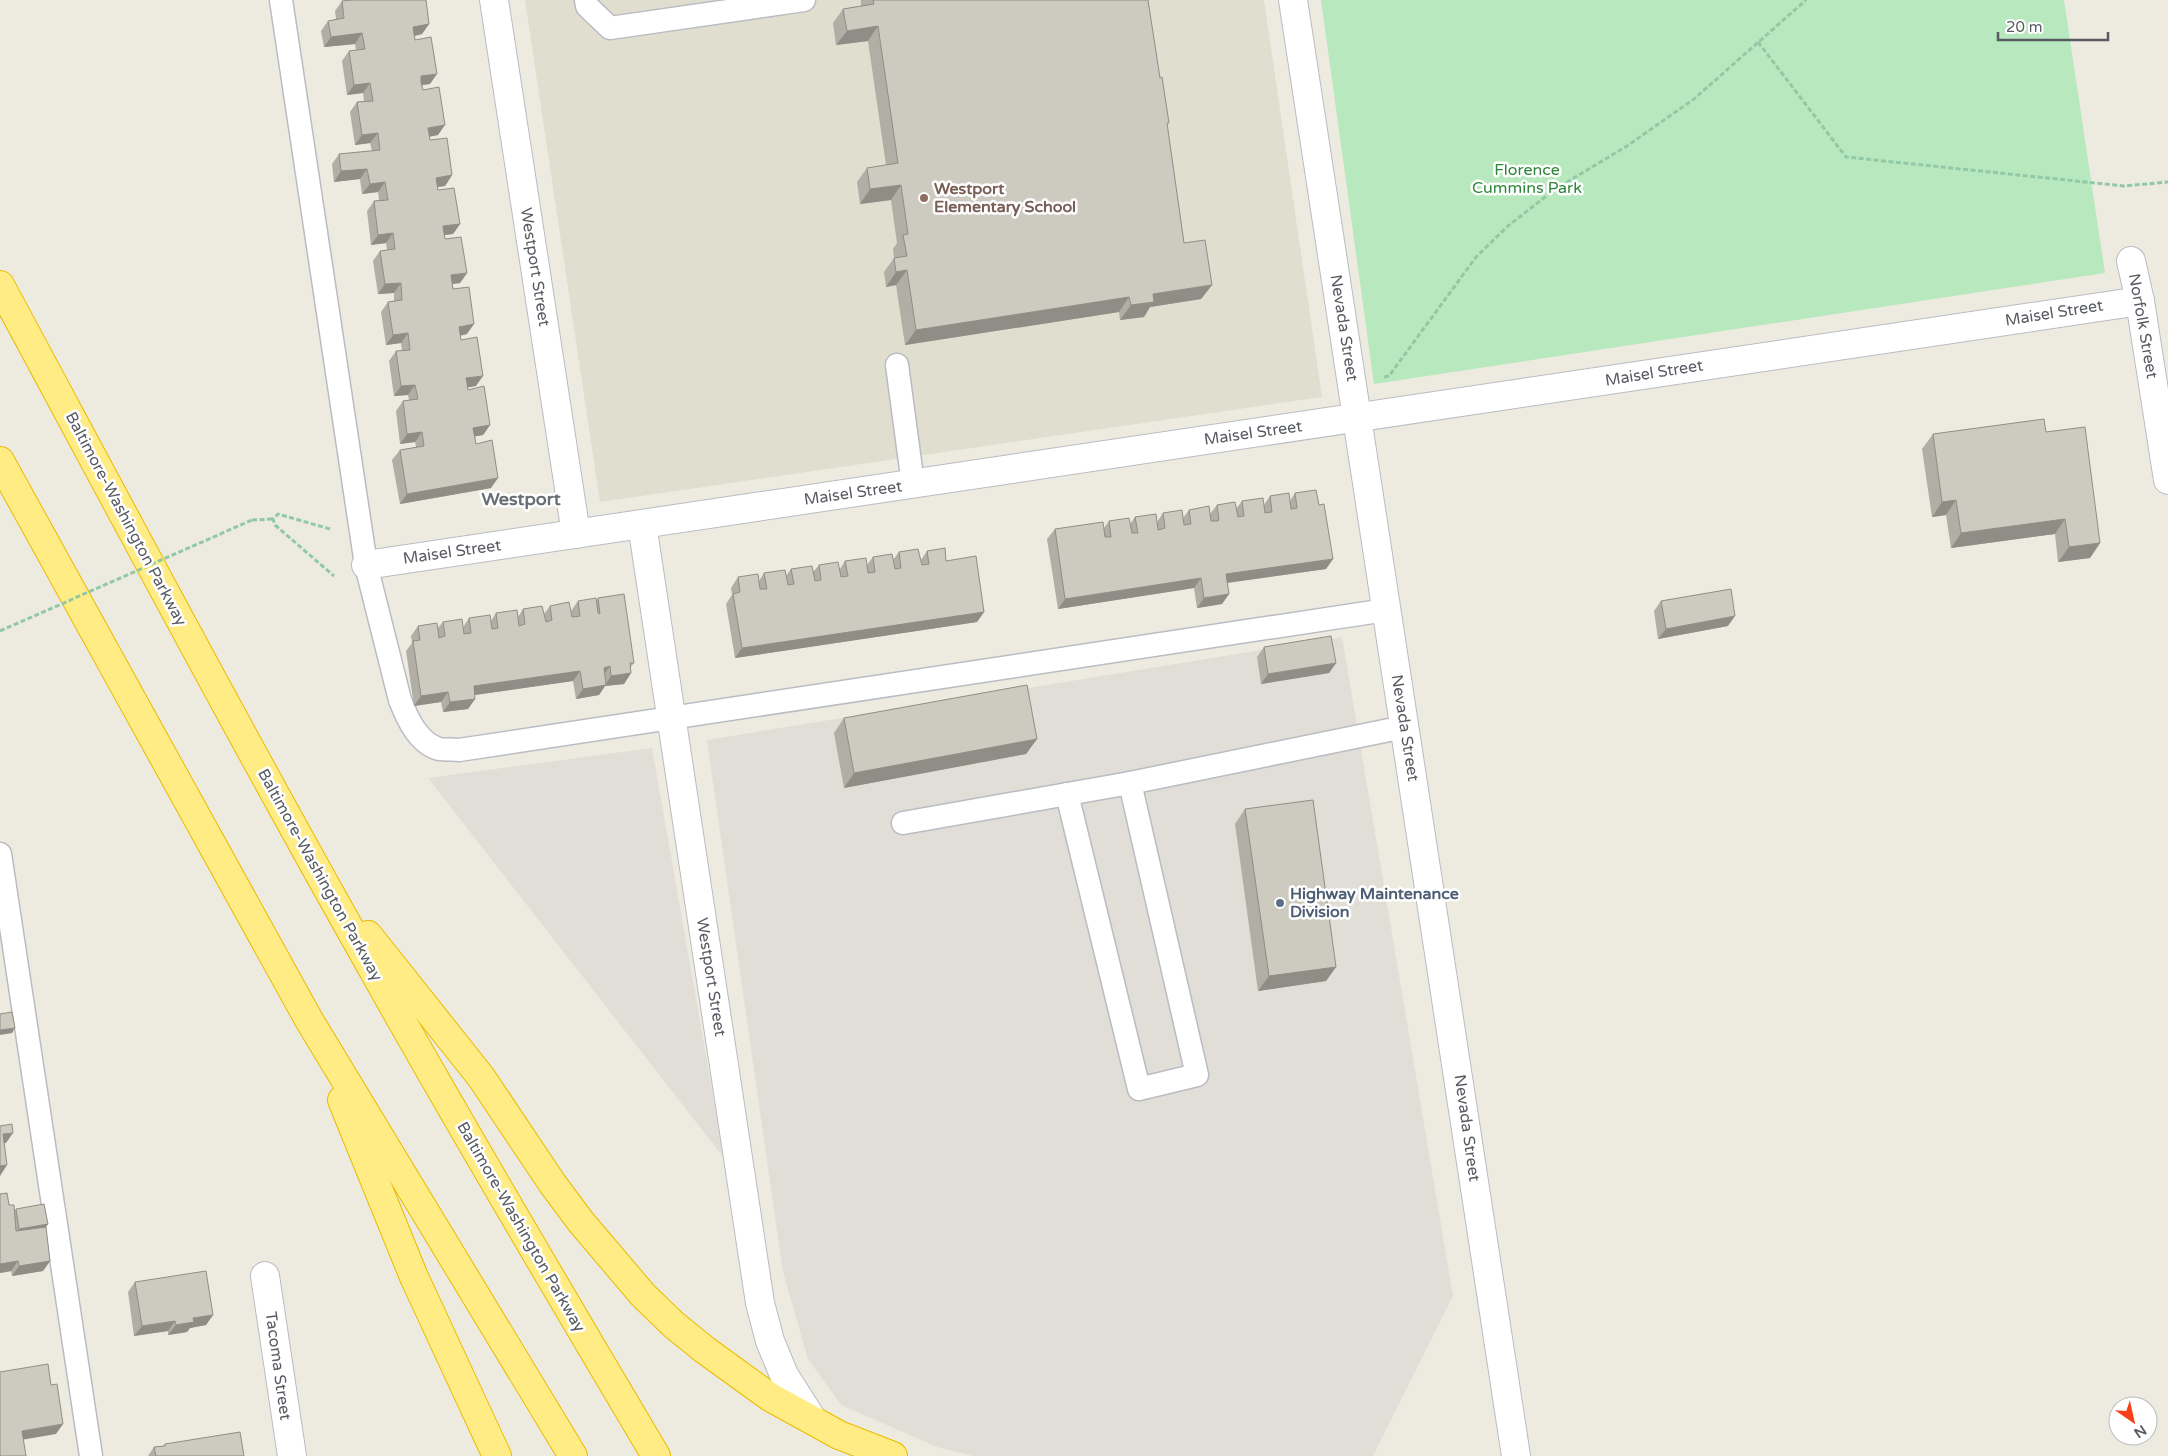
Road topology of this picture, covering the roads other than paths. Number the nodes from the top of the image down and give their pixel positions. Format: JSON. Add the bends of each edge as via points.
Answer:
{"nodes":[{"id":1,"x":280,"y":0,"type":"edge"},
{"id":2,"x":494,"y":0,"type":"edge"},
{"id":3,"x":586,"y":0,"type":"edge"},
{"id":4,"x":804,"y":0,"type":"edge"},
{"id":5,"x":1293,"y":0,"type":"edge"},
{"id":6,"x":2131,"y":261,"type":"dead end"},
{"id":7,"x":0,"y":285,"type":"edge"},
{"id":8,"x":2140,"y":300,"type":"junction"},
{"id":9,"x":897,"y":364,"type":"dead end"},
{"id":10,"x":2163,"y":416,"type":"edge"},
{"id":11,"x":1357,"y":418,"type":"junction"},
{"id":12,"x":0,"y":461,"type":"edge"},
{"id":13,"x":2168,"y":480,"type":"edge"},
{"id":14,"x":913,"y":484,"type":"junction"},
{"id":15,"x":642,"y":524,"type":"junction"},
{"id":16,"x":576,"y":534,"type":"junction"},
{"id":17,"x":366,"y":565,"type":"junction"},
{"id":18,"x":1386,"y":610,"type":"junction"},
{"id":19,"x":671,"y":717,"type":"junction"},
{"id":20,"x":1404,"y":727,"type":"junction"},
{"id":21,"x":1130,"y":783,"type":"junction"},
{"id":22,"x":1067,"y":794,"type":"junction"},
{"id":23,"x":904,"y":823,"type":"dead end"},
{"id":24,"x":0,"y":854,"type":"edge"},
{"id":25,"x":318,"y":870,"type":"junction"},
{"id":26,"x":309,"y":1020,"type":"junction"},
{"id":27,"x":265,"y":1276,"type":"dead end"},
{"id":28,"x":812,"y":1419,"type":"junction"},
{"id":29,"x":90,"y":1456,"type":"edge"},
{"id":30,"x":292,"y":1456,"type":"edge"},
{"id":31,"x":496,"y":1456,"type":"edge"},
{"id":32,"x":573,"y":1456,"type":"edge"},
{"id":33,"x":656,"y":1456,"type":"edge"},
{"id":34,"x":893,"y":1456,"type":"edge"},
{"id":35,"x":1516,"y":1456,"type":"edge"}],
"edges":[{"from":1,"to":17,"type":"lane"},
{"from":2,"to":16,"type":"street","name":"Westport Street"},
{"from":3,"to":4,"type":"lane","via":[[587,6],[610,28]]},
{"from":5,"to":11,"type":"street","name":"Nevada Street"},
{"from":6,"to":8,"type":"street","name":"Norfolk Street"},
{"from":7,"to":25,"type":"highway","name":"Baltimore-Washington Parkway"},
{"from":8,"to":10,"type":"street","name":"Norfolk Street"},
{"from":8,"to":11,"type":"street","name":"Maisel Street"},
{"from":9,"to":14,"type":"lane"},
{"from":10,"to":13,"type":"street","name":"Norfolk Street"},
{"from":11,"to":14,"type":"street","name":"Maisel Street"},
{"from":11,"to":18,"type":"street","name":"Nevada Street"},
{"from":12,"to":26,"type":"highway"},
{"from":14,"to":15,"type":"street","name":"Maisel Street"},
{"from":15,"to":16,"type":"street","name":"Maisel Street"},
{"from":15,"to":19,"type":"street","name":"Westport Street"},
{"from":16,"to":17,"type":"street","name":"Maisel Street"},
{"from":17,"to":19,"type":"lane","via":[[408,722],[419,736],[438,748],[459,750]]},
{"from":18,"to":19,"type":"lane"},
{"from":18,"to":20,"type":"street","name":"Nevada Street"},
{"from":19,"to":28,"type":"street","name":"Westport Street","via":[[760,1304],[781,1366]]},
{"from":20,"to":21,"type":"lane"},
{"from":20,"to":35,"type":"street","name":"Nevada Street","via":[[1444,969]]},
{"from":21,"to":22,"type":"lane"},
{"from":21,"to":22,"type":"lane","via":[[1197,1075],[1139,1089]]},
{"from":22,"to":23,"type":"lane"},
{"from":24,"to":29,"type":"lane"},
{"from":25,"to":28,"type":"highway","via":[[481,1077],[581,1222],[642,1295],[732,1371],[770,1397]]},
{"from":25,"to":33,"type":"highway","name":"Baltimore-Washington Parkway","via":[[449,1103]]},
{"from":26,"to":31,"type":"highway","via":[[414,1277]]},
{"from":26,"to":32,"type":"highway"},
{"from":27,"to":30,"type":"street","name":"Tacoma Street"},
{"from":28,"to":34,"type":"highway","via":[[840,1435]]}]}
